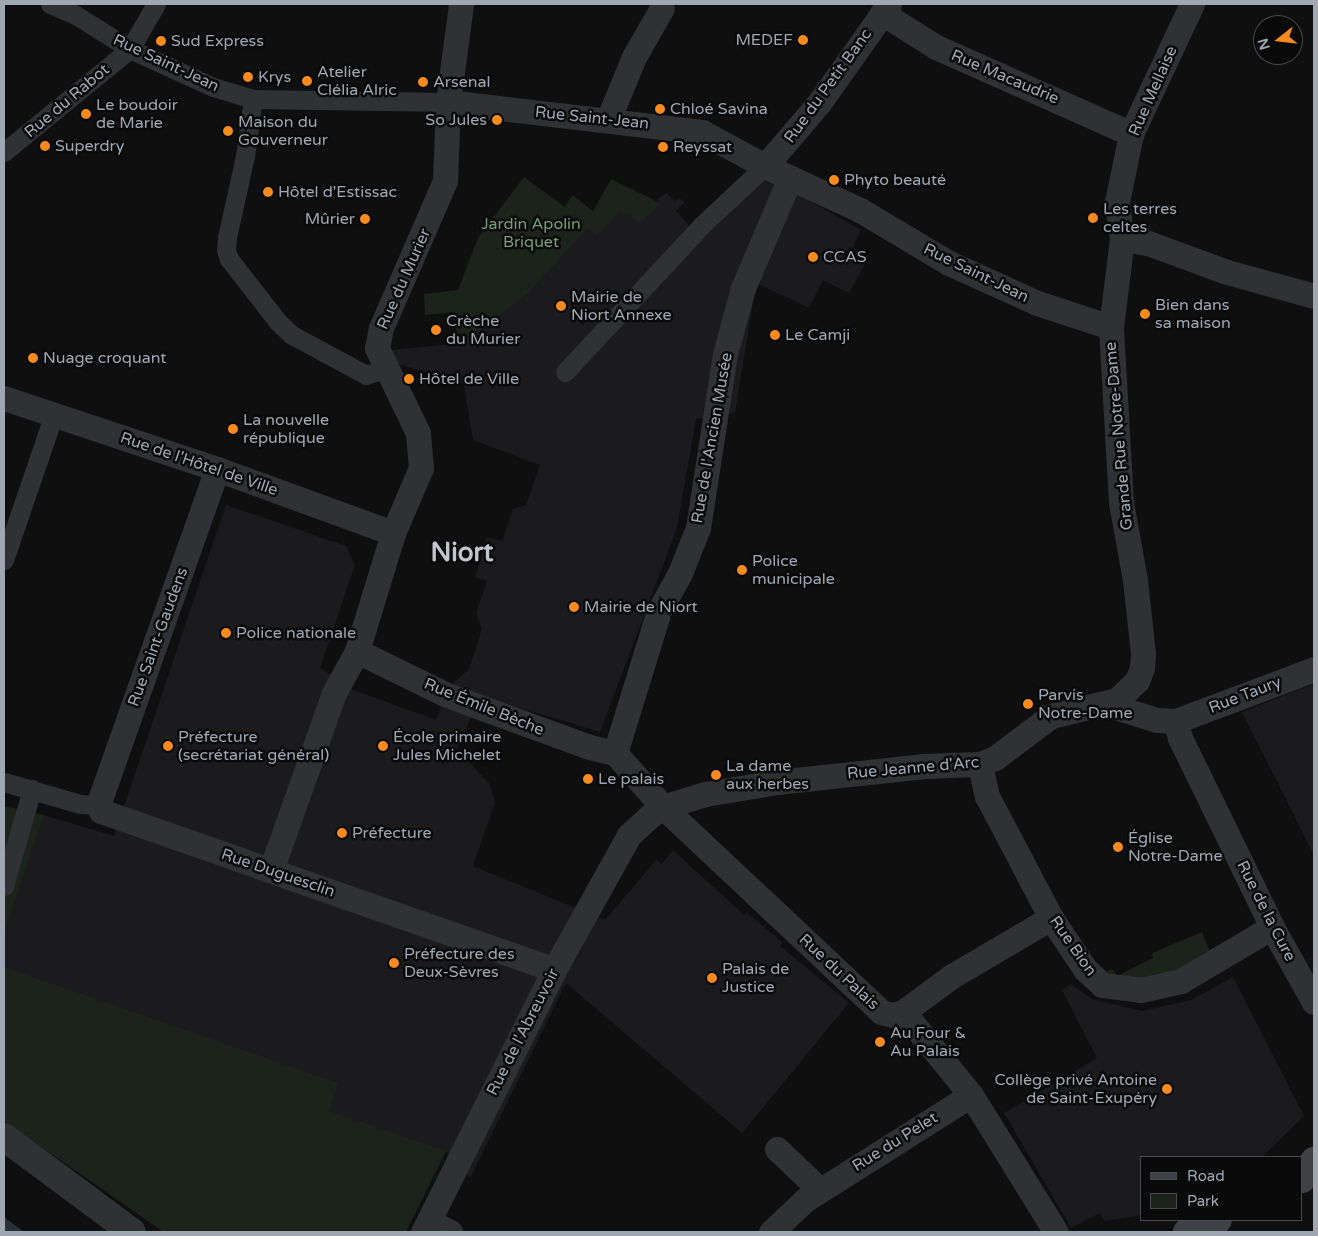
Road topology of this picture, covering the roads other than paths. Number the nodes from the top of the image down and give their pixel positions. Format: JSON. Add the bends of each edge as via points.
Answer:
{"nodes":[{"id":1,"x":50,"y":4,"type":"edge"},
{"id":2,"x":156,"y":4,"type":"edge"},
{"id":3,"x":461,"y":4,"type":"edge"},
{"id":4,"x":1192,"y":4,"type":"edge"},
{"id":5,"x":662,"y":8,"type":"dead end"},
{"id":6,"x":885,"y":9,"type":"edge"},
{"id":7,"x":130,"y":49,"type":"junction"},
{"id":8,"x":253,"y":99,"type":"junction"},
{"id":9,"x":448,"y":102,"type":"junction"},
{"id":10,"x":608,"y":120,"type":"junction"},
{"id":11,"x":1131,"y":134,"type":"junction"},
{"id":12,"x":4,"y":152,"type":"edge"},
{"id":13,"x":765,"y":166,"type":"junction"},
{"id":14,"x":790,"y":178,"type":"junction"},
{"id":15,"x":1122,"y":239,"type":"junction"},
{"id":16,"x":1314,"y":296,"type":"edge"},
{"id":17,"x":1111,"y":327,"type":"junction"},
{"id":18,"x":384,"y":369,"type":"junction"},
{"id":19,"x":565,"y":372,"type":"dead end"},
{"id":20,"x":4,"y":398,"type":"edge"},
{"id":21,"x":54,"y":414,"type":"junction"},
{"id":22,"x":217,"y":469,"type":"junction"},
{"id":23,"x":10,"y":522,"type":"edge"},
{"id":24,"x":393,"y":533,"type":"junction"},
{"id":25,"x":4,"y":560,"type":"edge"},
{"id":26,"x":357,"y":651,"type":"junction"},
{"id":27,"x":1314,"y":669,"type":"edge"},
{"id":28,"x":1105,"y":704,"type":"junction"},
{"id":29,"x":1176,"y":721,"type":"junction"},
{"id":30,"x":615,"y":753,"type":"junction"},
{"id":31,"x":980,"y":764,"type":"junction"},
{"id":32,"x":4,"y":782,"type":"edge"},
{"id":33,"x":32,"y":790,"type":"junction"},
{"id":34,"x":98,"y":805,"type":"junction"},
{"id":35,"x":663,"y":807,"type":"junction"},
{"id":36,"x":271,"y":870,"type":"junction"},
{"id":37,"x":4,"y":886,"type":"edge"},
{"id":38,"x":1052,"y":918,"type":"junction"},
{"id":39,"x":1272,"y":927,"type":"junction"},
{"id":40,"x":554,"y":970,"type":"junction"},
{"id":41,"x":1314,"y":1002,"type":"edge"},
{"id":42,"x":903,"y":1012,"type":"junction"},
{"id":43,"x":971,"y":1095,"type":"junction"},
{"id":44,"x":4,"y":1137,"type":"edge"},
{"id":45,"x":777,"y":1149,"type":"dead end"},
{"id":46,"x":1314,"y":1161,"type":"edge"},
{"id":47,"x":1303,"y":1178,"type":"edge"},
{"id":48,"x":820,"y":1190,"type":"junction"},
{"id":49,"x":1215,"y":1221,"type":"edge"},
{"id":50,"x":1236,"y":1221,"type":"edge"},
{"id":51,"x":434,"y":1229,"type":"edge"},
{"id":52,"x":132,"y":1232,"type":"edge"},
{"id":53,"x":771,"y":1232,"type":"edge"},
{"id":54,"x":1056,"y":1232,"type":"edge"},
{"id":55,"x":1187,"y":1232,"type":"edge"},
{"id":56,"x":1221,"y":1232,"type":"edge"}],
"edges":[{"from":1,"to":7,"type":"street","name":"Rue Saint-Jean","via":[[74,14]]},
{"from":2,"to":7,"type":"street"},
{"from":3,"to":9,"type":"street","name":"Rue du Murier"},
{"from":4,"to":11,"type":"street","name":"Rue Mellaise"},
{"from":5,"to":10,"type":"street","via":[[634,57]]},
{"from":6,"to":11,"type":"street","name":"Rue Macaudrie","via":[[936,47]]},
{"from":6,"to":13,"type":"street","name":"Rue du Petit Banc","via":[[820,103]]},
{"from":7,"to":8,"type":"street","name":"Rue Saint-Jean","via":[[213,87]]},
{"from":7,"to":12,"type":"street","name":"Rue du Rabot"},
{"from":8,"to":9,"type":"street","name":"Rue Saint-Jean"},
{"from":8,"to":18,"type":"street","via":[[245,156],[227,237],[226,250],[230,259],[278,322],[292,334],[366,375]]},
{"from":9,"to":10,"type":"street","name":"Rue Saint-Jean"},
{"from":9,"to":18,"type":"street","name":"Rue du Murier","via":[[445,181],[381,328],[377,348]]},
{"from":10,"to":13,"type":"street","name":"Rue Saint-Jean","via":[[696,130]]},
{"from":11,"to":15,"type":"street","name":"Rue Mellaise","via":[[1117,202]]},
{"from":13,"to":14,"type":"street","name":"Rue Saint-Jean"},
{"from":13,"to":19,"type":"street","via":[[702,225]]},
{"from":14,"to":17,"type":"street","name":"Rue Saint-Jean","via":[[860,210],[949,263],[1037,303]]},
{"from":14,"to":30,"type":"street","name":"Rue de l'Ancien Musée","via":[[743,288],[733,326],[698,528],[659,611]]},
{"from":15,"to":16,"type":"street","via":[[1148,243],[1227,272]]},
{"from":15,"to":17,"type":"street","name":"Grande Rue Notre-Dame"},
{"from":17,"to":28,"type":"street","name":"Grande Rue Notre-Dame","via":[[1121,502],[1135,580],[1143,653],[1137,681],[1117,700]]},
{"from":18,"to":24,"type":"street","name":"Rue du Murier","via":[[418,433],[421,452],[421,468]]},
{"from":20,"to":21,"type":"street","name":"Rue de l'Hôtel de Ville"},
{"from":21,"to":22,"type":"street","name":"Rue de l'Hôtel de Ville"},
{"from":21,"to":23,"type":"street"},
{"from":22,"to":24,"type":"street","name":"Rue de l'Hôtel de Ville"},
{"from":22,"to":34,"type":"street","name":"Rue Saint-Gaudens"},
{"from":23,"to":25,"type":"street"},
{"from":24,"to":26,"type":"street","name":"Rue du Murier"},
{"from":26,"to":30,"type":"street","name":"Rue Émile Bèche","via":[[447,695],[586,746]]},
{"from":26,"to":36,"type":"street","name":"Rue du Murier","via":[[334,693]]},
{"from":27,"to":29,"type":"street","name":"Rue Taury"},
{"from":28,"to":29,"type":"street","via":[[1157,720]]},
{"from":28,"to":31,"type":"street","name":"Rue Jeanne d'Arc","via":[[1051,716],[995,758]]},
{"from":29,"to":39,"type":"street","name":"Rue de la Cure","via":[[1180,738]]},
{"from":30,"to":35,"type":"street","name":"Rue du Palais"},
{"from":31,"to":35,"type":"street","name":"Rue Jeanne d'Arc","via":[[914,767],[777,782],[705,794]]},
{"from":31,"to":38,"type":"street","name":"Rue Bion","via":[[987,796]]},
{"from":32,"to":33,"type":"street","name":"Rue Duguesclin"},
{"from":33,"to":34,"type":"street","name":"Rue Duguesclin","via":[[80,804]]},
{"from":33,"to":37,"type":"street"},
{"from":34,"to":36,"type":"street","name":"Rue Duguesclin","via":[[106,815]]},
{"from":35,"to":40,"type":"street","name":"Rue de l'Abreuvoir","via":[[629,835]]},
{"from":35,"to":42,"type":"street","name":"Rue du Palais","via":[[881,1012],[892,1015]]},
{"from":36,"to":40,"type":"street","name":"Rue Duguesclin"},
{"from":38,"to":39,"type":"street","name":"Rue Bion","via":[[1085,969],[1102,985],[1119,990],[1157,988],[1181,981]]},
{"from":38,"to":42,"type":"street","via":[[952,976]]},
{"from":39,"to":41,"type":"street","name":"Rue de la Cure"},
{"from":40,"to":51,"type":"street","name":"Rue de l'Abreuvoir"},
{"from":42,"to":43,"type":"street","name":"Rue du Palais"},
{"from":43,"to":48,"type":"street","name":"Rue du Pelet"},
{"from":43,"to":54,"type":"street","name":"Rue du Palais"},
{"from":44,"to":52,"type":"street"},
{"from":45,"to":48,"type":"street"},
{"from":46,"to":47,"type":"main road"},
{"from":48,"to":53,"type":"street","name":"Rue du Pelet"},
{"from":49,"to":55,"type":"main road"},
{"from":50,"to":56,"type":"main road"}]}
